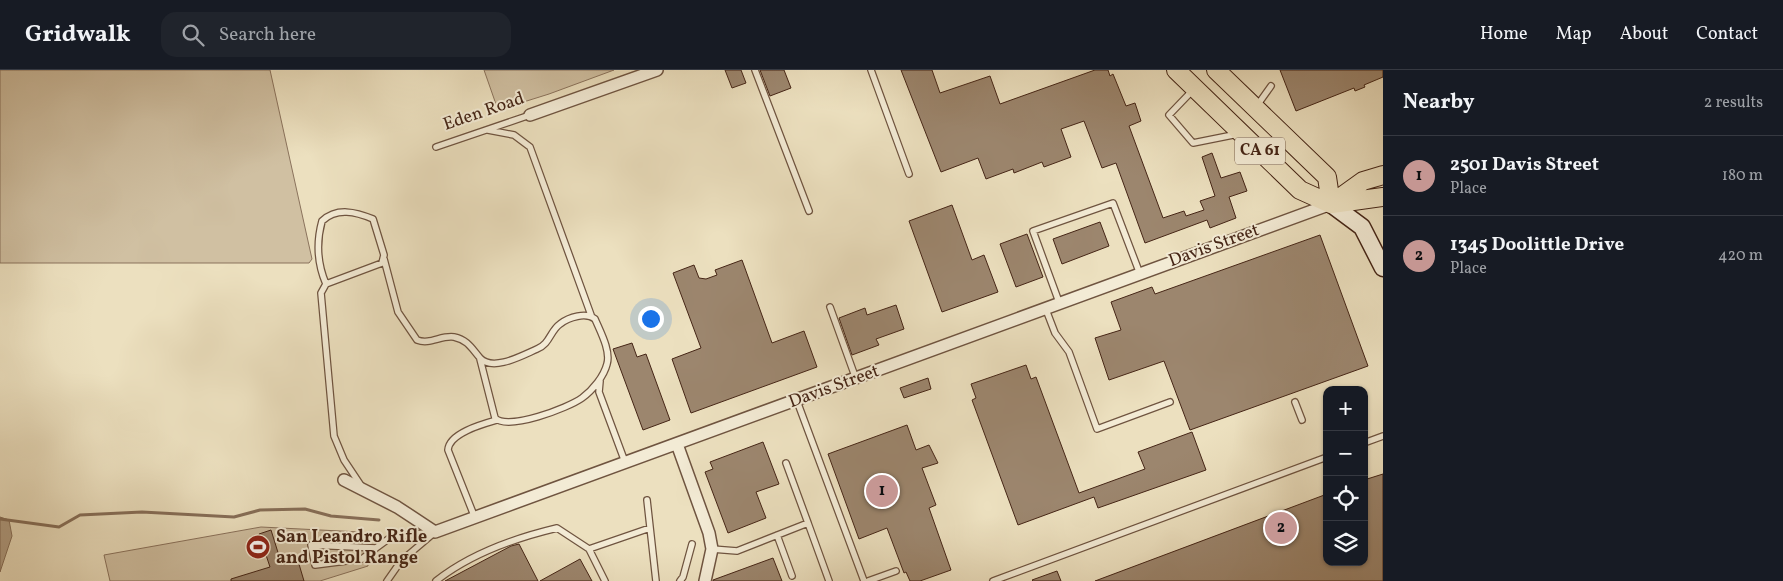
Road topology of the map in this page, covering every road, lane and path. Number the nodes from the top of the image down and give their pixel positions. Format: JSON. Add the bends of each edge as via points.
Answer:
{"nodes":[{"id":1,"x":657,"y":70,"type":"edge"},
{"id":2,"x":755,"y":70,"type":"edge"},
{"id":3,"x":871,"y":70,"type":"edge"},
{"id":4,"x":1176,"y":70,"type":"edge"},
{"id":5,"x":1216,"y":70,"type":"edge"},
{"id":6,"x":1271,"y":86,"type":"dead end"},
{"id":7,"x":1195,"y":88,"type":"junction"},
{"id":8,"x":1255,"y":107,"type":"junction"},
{"id":9,"x":530,"y":115,"type":"joint"},
{"id":10,"x":488,"y":130,"type":"junction"},
{"id":11,"x":1241,"y":133,"type":"junction"},
{"id":12,"x":436,"y":147,"type":"dead end"},
{"id":13,"x":909,"y":174,"type":"dead end"},
{"id":14,"x":1383,"y":175,"type":"edge"},
{"id":15,"x":1383,"y":197,"type":"edge"},
{"id":16,"x":1331,"y":204,"type":"junction"},
{"id":17,"x":809,"y":211,"type":"dead end"},
{"id":18,"x":384,"y":259,"type":"junction"},
{"id":19,"x":1383,"y":268,"type":"edge"},
{"id":20,"x":1140,"y":274,"type":"junction"},
{"id":21,"x":326,"y":284,"type":"junction"},
{"id":22,"x":1059,"y":302,"type":"junction"},
{"id":23,"x":830,"y":307,"type":"dead end"},
{"id":24,"x":1045,"y":308,"type":"junction"},
{"id":25,"x":591,"y":315,"type":"junction"},
{"id":26,"x":480,"y":359,"type":"junction"},
{"id":27,"x":600,"y":379,"type":"junction"},
{"id":28,"x":856,"y":379,"type":"junction"},
{"id":29,"x":797,"y":401,"type":"junction"},
{"id":30,"x":1170,"y":402,"type":"dead end"},
{"id":31,"x":1295,"y":402,"type":"dead end"},
{"id":32,"x":498,"y":420,"type":"junction"},
{"id":33,"x":1302,"y":420,"type":"dead end"},
{"id":34,"x":1383,"y":436,"type":"edge"},
{"id":35,"x":1368,"y":442,"type":"edge"},
{"id":36,"x":676,"y":444,"type":"junction"},
{"id":37,"x":1323,"y":458,"type":"edge"},
{"id":38,"x":625,"y":462,"type":"junction"},
{"id":39,"x":786,"y":463,"type":"dead end"},
{"id":40,"x":344,"y":480,"type":"dead end"},
{"id":41,"x":365,"y":491,"type":"junction"},
{"id":42,"x":647,"y":500,"type":"dead end"},
{"id":43,"x":475,"y":518,"type":"junction"},
{"id":44,"x":808,"y":523,"type":"junction"},
{"id":45,"x":650,"y":528,"type":"junction"},
{"id":46,"x":435,"y":532,"type":"junction"},
{"id":47,"x":777,"y":535,"type":"junction"},
{"id":48,"x":692,"y":544,"type":"dead end"},
{"id":49,"x":376,"y":548,"type":"junction"},
{"id":50,"x":589,"y":549,"type":"junction"},
{"id":51,"x":712,"y":549,"type":"junction"},
{"id":52,"x":896,"y":571,"type":"dead end"},
{"id":53,"x":792,"y":576,"type":"dead end"},
{"id":54,"x":387,"y":581,"type":"edge"},
{"id":55,"x":436,"y":581,"type":"edge"},
{"id":56,"x":605,"y":581,"type":"edge"},
{"id":57,"x":656,"y":581,"type":"edge"},
{"id":58,"x":680,"y":581,"type":"edge"},
{"id":59,"x":705,"y":581,"type":"edge"},
{"id":60,"x":830,"y":581,"type":"edge"},
{"id":61,"x":864,"y":581,"type":"edge"},
{"id":62,"x":868,"y":581,"type":"edge"},
{"id":63,"x":993,"y":581,"type":"edge"}],
"edges":[{"from":1,"to":9,"type":"street","name":"Eden Road"},
{"from":2,"to":17,"type":"lane"},
{"from":3,"to":13,"type":"lane"},
{"from":4,"to":7,"type":"main road","number":"CA 61"},
{"from":5,"to":8,"type":"main road","number":"CA 61"},
{"from":6,"to":8,"type":"lane"},
{"from":7,"to":11,"type":"main road","number":"CA 61"},
{"from":7,"to":11,"type":"lane","via":[[1168,115],[1194,143]]},
{"from":8,"to":16,"type":"main road","number":"CA 61","via":[[1327,177]]},
{"from":9,"to":10,"type":"lane","name":"Eden Road"},
{"from":10,"to":12,"type":"lane","name":"Eden Road"},
{"from":10,"to":25,"type":"lane","via":[[514,135],[530,146]]},
{"from":11,"to":16,"type":"main road","number":"CA 61","via":[[1300,190]]},
{"from":14,"to":16,"type":"main road","name":"Davis Street","via":[[1363,181]]},
{"from":15,"to":16,"type":"main road","name":"Davis Street"},
{"from":16,"to":19,"type":"main road","via":[[1362,227]]},
{"from":16,"to":20,"type":"street","name":"Davis Street"},
{"from":18,"to":21,"type":"lane","via":[[382,263]]},
{"from":18,"to":21,"type":"lane","via":[[373,219],[348,211],[327,216],[322,221],[318,240],[318,255]]},
{"from":18,"to":26,"type":"lane","via":[[398,312],[417,340],[426,342],[446,336],[461,339]]},
{"from":20,"to":22,"type":"street","name":"Davis Street"},
{"from":20,"to":22,"type":"lane","via":[[1113,204],[1033,231]]},
{"from":21,"to":41,"type":"lane","via":[[321,293],[322,313],[334,436],[344,460]]},
{"from":22,"to":24,"type":"street","name":"Davis Street"},
{"from":23,"to":28,"type":"lane"},
{"from":24,"to":28,"type":"street","name":"Davis Street"},
{"from":24,"to":30,"type":"lane","via":[[1055,333],[1069,352],[1097,429]]},
{"from":25,"to":26,"type":"lane","via":[[560,324],[549,341],[538,349],[496,364]]},
{"from":25,"to":27,"type":"lane","via":[[596,319],[608,357]]},
{"from":26,"to":32,"type":"lane"},
{"from":27,"to":32,"type":"lane","via":[[582,398],[538,416],[508,424]]},
{"from":27,"to":38,"type":"lane","via":[[599,392]]},
{"from":28,"to":29,"type":"street","name":"Davis Street"},
{"from":29,"to":36,"type":"street","name":"Davis Street"},
{"from":29,"to":61,"type":"lane"},
{"from":31,"to":33,"type":"lane"},
{"from":32,"to":43,"type":"lane","via":[[453,437],[449,444],[448,450]]},
{"from":34,"to":35,"type":"lane"},
{"from":36,"to":38,"type":"street","name":"Davis Street"},
{"from":36,"to":51,"type":"street","via":[[709,532]]},
{"from":37,"to":63,"type":"lane"},
{"from":38,"to":43,"type":"street","name":"Davis Street"},
{"from":39,"to":44,"type":"lane"},
{"from":40,"to":41,"type":"street"},
{"from":41,"to":46,"type":"street"},
{"from":42,"to":45,"type":"lane"},
{"from":43,"to":46,"type":"street","name":"Davis Street"},
{"from":44,"to":47,"type":"lane"},
{"from":44,"to":60,"type":"lane"},
{"from":45,"to":50,"type":"lane"},
{"from":45,"to":57,"type":"lane"},
{"from":46,"to":49,"type":"lane","via":[[391,537]]},
{"from":46,"to":54,"type":"lane","via":[[401,561]]},
{"from":47,"to":51,"type":"lane","via":[[737,550]]},
{"from":47,"to":53,"type":"lane"},
{"from":48,"to":58,"type":"lane"},
{"from":49,"to":49,"type":"lane","via":[[320,545],[311,545],[315,565],[362,559]]},
{"from":50,"to":55,"type":"lane","via":[[557,528],[520,537]]},
{"from":50,"to":56,"type":"lane"},
{"from":51,"to":59,"type":"street"},
{"from":52,"to":62,"type":"lane"}]}
